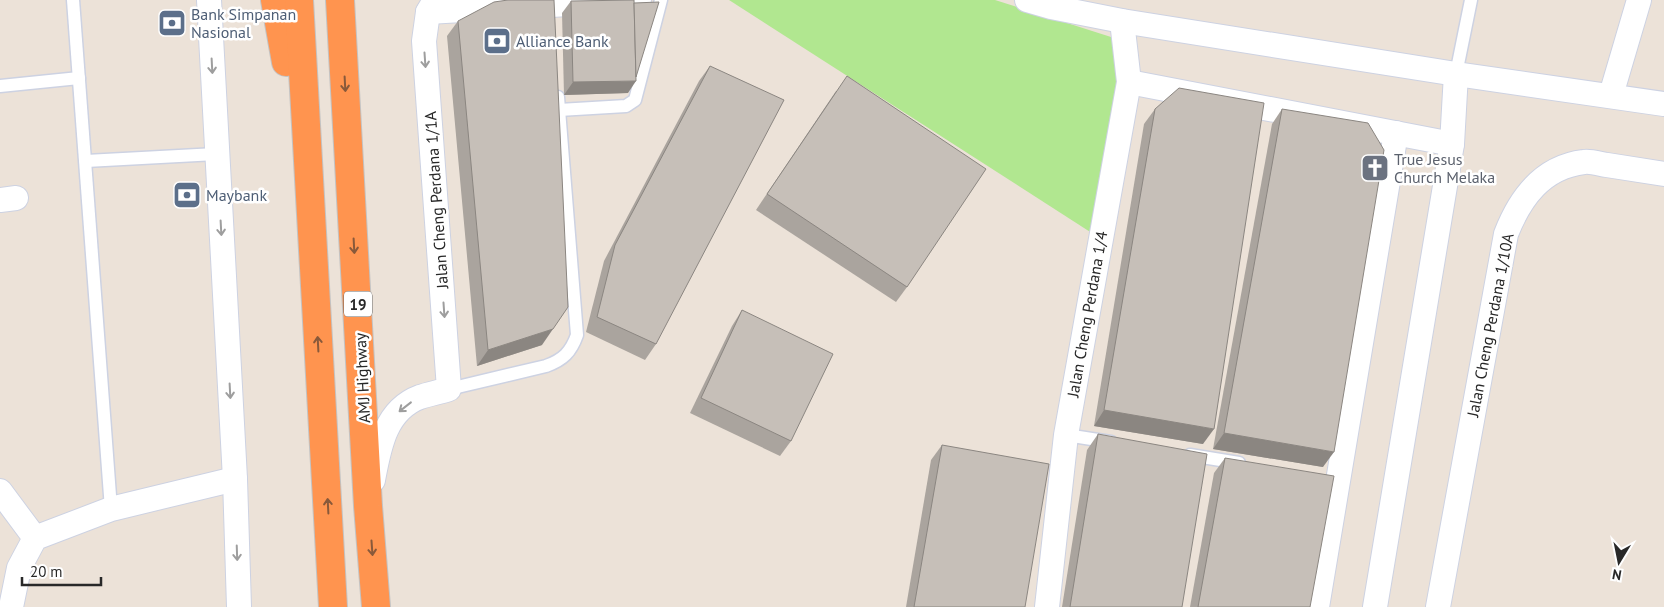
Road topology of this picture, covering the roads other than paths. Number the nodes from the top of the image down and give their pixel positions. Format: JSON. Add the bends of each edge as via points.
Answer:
{"nodes":[{"id":1,"x":74,"y":0,"type":"edge"},
{"id":2,"x":209,"y":0,"type":"edge"},
{"id":3,"x":275,"y":0,"type":"edge"},
{"id":4,"x":299,"y":0,"type":"edge"},
{"id":5,"x":340,"y":0,"type":"edge"},
{"id":6,"x":354,"y":0,"type":"edge"},
{"id":7,"x":639,"y":0,"type":"edge"},
{"id":8,"x":661,"y":0,"type":"edge"},
{"id":9,"x":1027,"y":0,"type":"edge"},
{"id":10,"x":1472,"y":0,"type":"edge"},
{"id":11,"x":1639,"y":0,"type":"edge"},
{"id":12,"x":1054,"y":4,"type":"edge"},
{"id":13,"x":432,"y":6,"type":"edge"},
{"id":14,"x":1122,"y":21,"type":"junction"},
{"id":15,"x":342,"y":43,"type":"junction"},
{"id":16,"x":1456,"y":74,"type":"junction"},
{"id":17,"x":79,"y":78,"type":"junction"},
{"id":18,"x":557,"y":81,"type":"edge"},
{"id":19,"x":1129,"y":82,"type":"junction"},
{"id":20,"x":0,"y":86,"type":"edge"},
{"id":21,"x":1611,"y":95,"type":"junction"},
{"id":22,"x":1664,"y":104,"type":"edge"},
{"id":23,"x":559,"y":110,"type":"junction"},
{"id":24,"x":1396,"y":134,"type":"junction"},
{"id":25,"x":1452,"y":144,"type":"junction"},
{"id":26,"x":216,"y":154,"type":"junction"},
{"id":27,"x":86,"y":161,"type":"junction"},
{"id":28,"x":1664,"y":174,"type":"edge"},
{"id":29,"x":311,"y":232,"type":"junction"},
{"id":30,"x":449,"y":389,"type":"junction"},
{"id":31,"x":1066,"y":435,"type":"junction"},
{"id":32,"x":1125,"y":444,"type":"edge"},
{"id":33,"x":1174,"y":452,"type":"edge"},
{"id":34,"x":1251,"y":465,"type":"edge"},
{"id":35,"x":235,"y":479,"type":"junction"},
{"id":36,"x":0,"y":491,"type":"edge"},
{"id":37,"x":368,"y":506,"type":"junction"},
{"id":38,"x":111,"y":509,"type":"junction"},
{"id":39,"x":35,"y":538,"type":"junction"},
{"id":40,"x":11,"y":607,"type":"edge"},
{"id":41,"x":239,"y":607,"type":"edge"},
{"id":42,"x":333,"y":607,"type":"edge"},
{"id":43,"x":376,"y":607,"type":"edge"},
{"id":44,"x":1047,"y":607,"type":"edge"},
{"id":45,"x":1317,"y":607,"type":"edge"},
{"id":46,"x":1375,"y":607,"type":"edge"},
{"id":47,"x":1438,"y":607,"type":"edge"}],
"edges":[{"from":1,"to":17,"type":"lane"},
{"from":2,"to":26,"type":"street","one_way":true},
{"from":3,"to":29,"type":"highway"},
{"from":4,"to":29,"type":"highway"},
{"from":5,"to":15,"type":"highway","name":"AMJ Highway","number":"19"},
{"from":6,"to":15,"type":"highway"},
{"from":7,"to":13,"type":"street","via":[[554,9]]},
{"from":8,"to":23,"type":"lane","via":[[635,100],[626,106]]},
{"from":9,"to":12,"type":"street"},
{"from":10,"to":16,"type":"lane"},
{"from":11,"to":21,"type":"street"},
{"from":12,"to":14,"type":"street"},
{"from":13,"to":30,"type":"street","name":"Jalan Cheng Perdana 1/1A","one_way":true,"via":[[424,41]]},
{"from":14,"to":16,"type":"street"},
{"from":14,"to":19,"type":"street","name":"Jalan Cheng Perdana 1/4"},
{"from":15,"to":37,"type":"highway","name":"AMJ Highway","number":"19","one_way":true},
{"from":16,"to":21,"type":"street"},
{"from":16,"to":25,"type":"street"},
{"from":17,"to":20,"type":"lane"},
{"from":17,"to":27,"type":"lane"},
{"from":18,"to":23,"type":"lane"},
{"from":19,"to":24,"type":"street"},
{"from":19,"to":31,"type":"street","name":"Jalan Cheng Perdana 1/4"},
{"from":21,"to":22,"type":"street"},
{"from":23,"to":30,"type":"lane","via":[[577,335],[572,349],[559,362]]},
{"from":24,"to":25,"type":"street"},
{"from":24,"to":45,"type":"street","via":[[1334,478]]},
{"from":25,"to":46,"type":"street"},
{"from":26,"to":27,"type":"lane"},
{"from":26,"to":35,"type":"street","one_way":true},
{"from":27,"to":38,"type":"lane"},
{"from":28,"to":47,"type":"street","name":"Jalan Cheng Perdana 1/10A","via":[[1584,162],[1542,179],[1525,194],[1514,213],[1506,234]]},
{"from":42,"to":29,"type":"highway","one_way":true},
{"from":30,"to":37,"type":"street","one_way":true,"via":[[418,398],[392,417],[379,447]]},
{"from":31,"to":32,"type":"lane"},
{"from":31,"to":44,"type":"street","name":"Jalan Cheng Perdana 1/4"},
{"from":33,"to":34,"type":"lane"},
{"from":35,"to":38,"type":"street"},
{"from":35,"to":41,"type":"street","one_way":true},
{"from":36,"to":39,"type":"street"},
{"from":37,"to":43,"type":"highway","name":"AMJ Highway","number":"19","one_way":true},
{"from":38,"to":39,"type":"street"},
{"from":39,"to":40,"type":"street","via":[[19,568]]}]}
